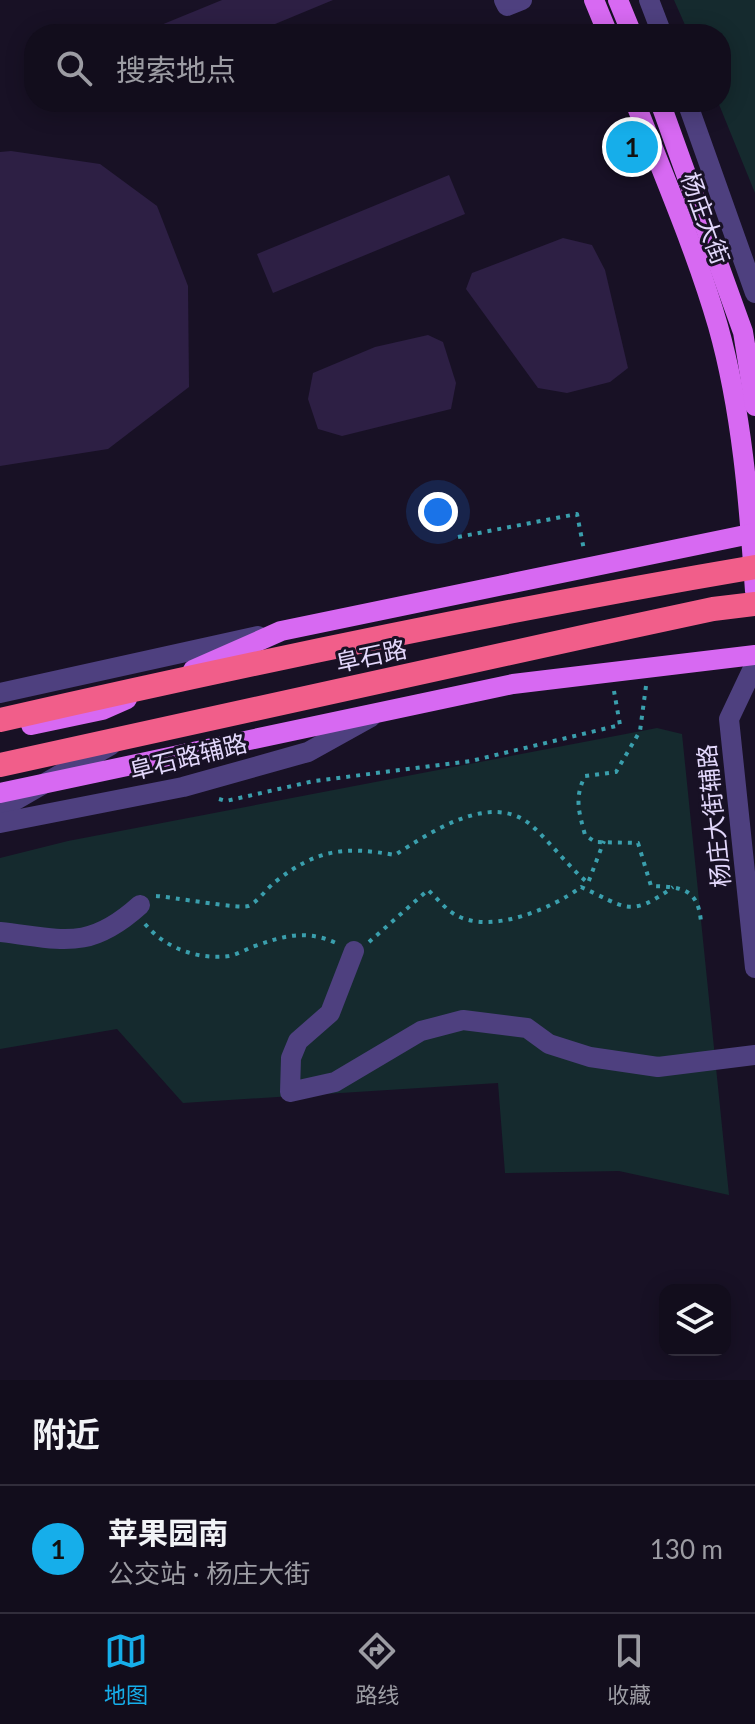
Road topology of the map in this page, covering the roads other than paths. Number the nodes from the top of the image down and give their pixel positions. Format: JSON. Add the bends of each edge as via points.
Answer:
{"nodes":[{"id":1,"x":504,"y":0,"type":"edge"},
{"id":2,"x":522,"y":0,"type":"edge"},
{"id":3,"x":594,"y":0,"type":"edge"},
{"id":4,"x":618,"y":0,"type":"edge"},
{"id":5,"x":649,"y":0,"type":"edge"},
{"id":6,"x":604,"y":24,"type":"edge"},
{"id":7,"x":628,"y":24,"type":"edge"},
{"id":8,"x":658,"y":24,"type":"edge"},
{"id":9,"x":639,"y":112,"type":"edge"},
{"id":10,"x":664,"y":112,"type":"edge"},
{"id":11,"x":691,"y":112,"type":"edge"},
{"id":12,"x":755,"y":293,"type":"edge"},
{"id":13,"x":755,"y":406,"type":"edge"},
{"id":14,"x":753,"y":533,"type":"edge"},
{"id":15,"x":755,"y":567,"type":"edge"},
{"id":16,"x":755,"y":591,"type":"edge"},
{"id":17,"x":755,"y":604,"type":"edge"},
{"id":18,"x":281,"y":631,"type":"junction"},
{"id":19,"x":755,"y":655,"type":"edge"},
{"id":20,"x":755,"y":664,"type":"edge"},
{"id":21,"x":0,"y":684,"type":"edge"},
{"id":22,"x":122,"y":692,"type":"junction"},
{"id":23,"x":0,"y":693,"type":"edge"},
{"id":24,"x":380,"y":713,"type":"junction"},
{"id":25,"x":0,"y":720,"type":"edge"},
{"id":26,"x":0,"y":731,"type":"edge"},
{"id":27,"x":122,"y":739,"type":"junction"},
{"id":28,"x":0,"y":765,"type":"edge"},
{"id":29,"x":0,"y":793,"type":"edge"},
{"id":30,"x":0,"y":809,"type":"edge"},
{"id":31,"x":0,"y":823,"type":"edge"},
{"id":32,"x":140,"y":905,"type":"road end"},
{"id":33,"x":0,"y":932,"type":"edge"},
{"id":34,"x":354,"y":951,"type":"road end"},
{"id":35,"x":755,"y":968,"type":"edge"},
{"id":36,"x":755,"y":1055,"type":"edge"}],
"edges":[{"from":1,"to":2,"type":"street","via":[[507,6]]},
{"from":3,"to":6,"type":"main road"},
{"from":4,"to":7,"type":"main road"},
{"from":5,"to":8,"type":"street"},
{"from":9,"to":14,"type":"main road","name":"杨庄大街","via":[[718,325]]},
{"from":10,"to":13,"type":"main road","name":"杨庄大街","via":[[743,332]]},
{"from":11,"to":12,"type":"street","name":"杨庄大街"},
{"from":14,"to":16,"type":"main road","name":"杨庄大街"},
{"from":14,"to":18,"type":"main road","name":"阜石路"},
{"from":15,"to":22,"type":"highway","name":"阜石路","via":[[591,595]]},
{"from":17,"to":27,"type":"highway","name":"阜石路"},
{"from":18,"to":23,"type":"street"},
{"from":18,"to":26,"type":"main road","name":"阜石路","via":[[102,710]]},
{"from":19,"to":24,"type":"main road","via":[[513,684]]},
{"from":20,"to":35,"type":"street","name":"杨庄大街辅路","via":[[729,719]]},
{"from":21,"to":22,"type":"street"},
{"from":22,"to":25,"type":"highway","name":"阜石路"},
{"from":24,"to":29,"type":"main road"},
{"from":24,"to":31,"type":"street","name":"阜石路辅路","via":[[308,752],[183,787]]},
{"from":27,"to":28,"type":"highway","name":"阜石路"},
{"from":27,"to":30,"type":"street"},
{"from":32,"to":33,"type":"street","via":[[96,934],[72,941]]},
{"from":34,"to":36,"type":"street","via":[[330,1013],[298,1041],[291,1058],[290,1092],[335,1082],[421,1031],[463,1020],[527,1028],[549,1044],[590,1057],[658,1067]]}]}
